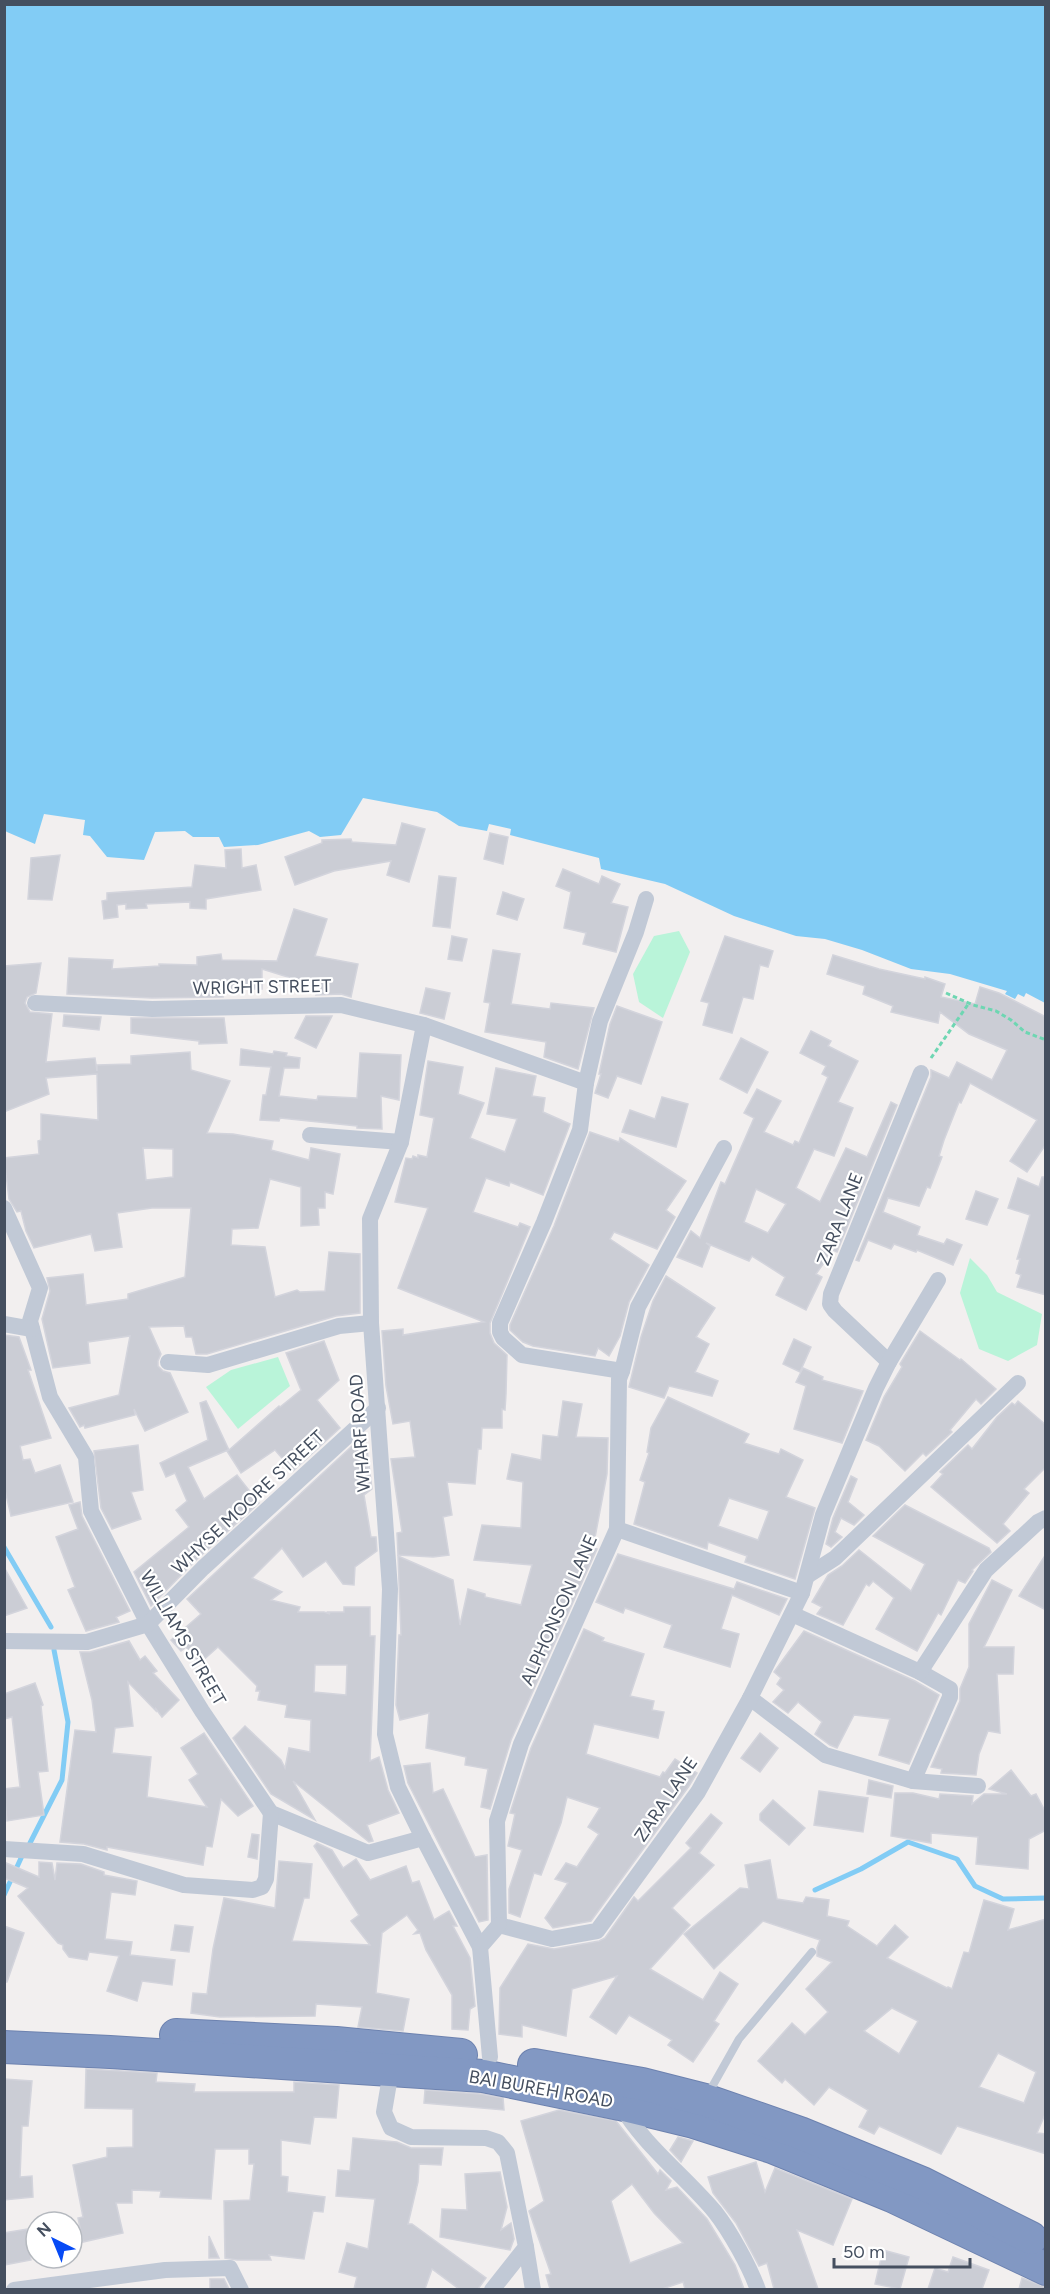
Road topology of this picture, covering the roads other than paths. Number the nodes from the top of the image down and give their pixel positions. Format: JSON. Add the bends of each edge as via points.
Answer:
{"nodes":[{"id":1,"x":646,"y":899,"type":"dead end"},
{"id":2,"x":35,"y":1003,"type":"dead end"},
{"id":3,"x":424,"y":1025,"type":"junction"},
{"id":4,"x":921,"y":1073,"type":"road end"},
{"id":5,"x":586,"y":1083,"type":"junction"},
{"id":6,"x":310,"y":1135,"type":"dead end"},
{"id":7,"x":401,"y":1142,"type":"junction"},
{"id":8,"x":724,"y":1148,"type":"dead end"},
{"id":9,"x":5,"y":1208,"type":"edge"},
{"id":10,"x":938,"y":1280,"type":"dead end"},
{"id":11,"x":371,"y":1323,"type":"junction"},
{"id":12,"x":4,"y":1324,"type":"edge"},
{"id":13,"x":32,"y":1329,"type":"junction"},
{"id":14,"x":168,"y":1362,"type":"dead end"},
{"id":15,"x":889,"y":1362,"type":"junction"},
{"id":16,"x":622,"y":1371,"type":"junction"},
{"id":17,"x":1018,"y":1383,"type":"dead end"},
{"id":18,"x":378,"y":1408,"type":"junction"},
{"id":19,"x":1046,"y":1518,"type":"edge"},
{"id":20,"x":617,"y":1529,"type":"junction"},
{"id":21,"x":807,"y":1576,"type":"junction"},
{"id":22,"x":802,"y":1593,"type":"junction"},
{"id":23,"x":792,"y":1614,"type":"junction"},
{"id":24,"x":148,"y":1624,"type":"junction"},
{"id":25,"x":4,"y":1641,"type":"edge"},
{"id":26,"x":920,"y":1672,"type":"junction"},
{"id":27,"x":750,"y":1698,"type":"junction"},
{"id":28,"x":913,"y":1781,"type":"junction"},
{"id":29,"x":978,"y":1786,"type":"dead end"},
{"id":30,"x":271,"y":1814,"type":"junction"},
{"id":31,"x":423,"y":1838,"type":"junction"},
{"id":32,"x":4,"y":1849,"type":"edge"},
{"id":33,"x":499,"y":1925,"type":"junction"},
{"id":34,"x":480,"y":1947,"type":"junction"},
{"id":35,"x":812,"y":1952,"type":"dead end"},
{"id":36,"x":4,"y":2027,"type":"edge"},
{"id":37,"x":4,"y":2047,"type":"edge"},
{"id":38,"x":490,"y":2057,"type":"junction"},
{"id":39,"x":391,"y":2072,"type":"junction"},
{"id":40,"x":705,"y":2100,"type":"junction"},
{"id":41,"x":620,"y":2104,"type":"junction"},
{"id":42,"x":1046,"y":2245,"type":"edge"},
{"id":43,"x":526,"y":2247,"type":"junction"},
{"id":44,"x":1046,"y":2269,"type":"edge"},
{"id":45,"x":14,"y":2289,"type":"edge"},
{"id":46,"x":241,"y":2289,"type":"edge"},
{"id":47,"x":492,"y":2289,"type":"edge"},
{"id":48,"x":533,"y":2289,"type":"edge"},
{"id":49,"x":758,"y":2289,"type":"edge"}],
"edges":[{"from":1,"to":5,"type":"street","via":[[600,1021]]},
{"from":2,"to":3,"type":"street","name":"WRIGHT STREET","via":[[152,1009],[341,1005]]},
{"from":3,"to":5,"type":"street","name":"WRIGHT STREET"},
{"from":3,"to":7,"type":"street","name":"WHARF ROAD"},
{"from":4,"to":15,"type":"street","name":"ZARA LANE","via":[[831,1294],[830,1304],[835,1311]]},
{"from":5,"to":16,"type":"street","via":[[580,1130],[500,1323],[500,1332],[522,1355]]},
{"from":6,"to":7,"type":"street"},
{"from":7,"to":11,"type":"street","name":"WHARF ROAD","via":[[370,1219]]},
{"from":8,"to":16,"type":"street","name":"ALPHONSON LANE","via":[[638,1307]]},
{"from":9,"to":13,"type":"street","name":"WILLIAMS STREET","via":[[40,1288],[30,1321]]},
{"from":10,"to":15,"type":"street","name":"ZARA LANE"},
{"from":11,"to":14,"type":"street","via":[[339,1326],[208,1365]]},
{"from":11,"to":18,"type":"street","name":"WHARF ROAD"},
{"from":12,"to":13,"type":"street"},
{"from":13,"to":24,"type":"street","name":"WILLIAMS STREET","via":[[50,1397],[86,1456],[92,1511]]},
{"from":15,"to":21,"type":"street","name":"ZARA LANE","via":[[823,1515]]},
{"from":16,"to":20,"type":"street","name":"ALPHONSON LANE"},
{"from":17,"to":21,"type":"street","via":[[835,1557]]},
{"from":18,"to":24,"type":"street","name":"WHYSE MOORE STREET","via":[[203,1568]]},
{"from":18,"to":31,"type":"street","name":"WHARF ROAD","via":[[390,1589],[385,1734],[398,1787]]},
{"from":19,"to":26,"type":"street","via":[[986,1570]]},
{"from":20,"to":22,"type":"street"},
{"from":20,"to":33,"type":"street","name":"ALPHONSON LANE","via":[[520,1744],[497,1821]]},
{"from":21,"to":22,"type":"street","name":"ZARA LANE"},
{"from":22,"to":23,"type":"street","name":"ZARA LANE"},
{"from":23,"to":26,"type":"street"},
{"from":23,"to":27,"type":"street","name":"ZARA LANE"},
{"from":24,"to":25,"type":"street","name":"WHYSE MOORE STREET","via":[[87,1642]]},
{"from":24,"to":30,"type":"street","name":"WILLIAMS STREET"},
{"from":26,"to":28,"type":"street","via":[[950,1689],[950,1697]]},
{"from":27,"to":28,"type":"street","via":[[825,1755]]},
{"from":27,"to":33,"type":"street","name":"ZARA LANE","via":[[698,1792],[597,1931],[552,1940]]},
{"from":28,"to":29,"type":"street"},
{"from":30,"to":31,"type":"street","via":[[368,1853]]},
{"from":30,"to":32,"type":"street","via":[[266,1879],[262,1887],[254,1890],[184,1885],[83,1854]]},
{"from":31,"to":34,"type":"street"},
{"from":33,"to":34,"type":"street"},
{"from":34,"to":38,"type":"street"},
{"from":35,"to":40,"type":"lane","via":[[738,2039]]},
{"from":36,"to":38,"type":"highway","name":"BAI BUREH ROAD","via":[[336,2043]]},
{"from":37,"to":39,"type":"highway","name":"BAI BUREH ROAD"},
{"from":38,"to":40,"type":"highway","name":"BAI BUREH ROAD","via":[[642,2084]]},
{"from":39,"to":41,"type":"highway","name":"BAI BUREH ROAD","via":[[483,2076]]},
{"from":39,"to":43,"type":"street","via":[[384,2112],[391,2128],[411,2138],[486,2138],[498,2142],[507,2153]]},
{"from":40,"to":42,"type":"highway","name":"BAI BUREH ROAD","via":[[922,2182]]},
{"from":41,"to":44,"type":"highway","name":"BAI BUREH ROAD","via":[[772,2147],[892,2196]]},
{"from":41,"to":49,"type":"street","via":[[633,2126],[716,2213]]},
{"from":43,"to":47,"type":"street"},
{"from":43,"to":48,"type":"street"},
{"from":45,"to":46,"type":"street","via":[[165,2270],[230,2268]]}]}
